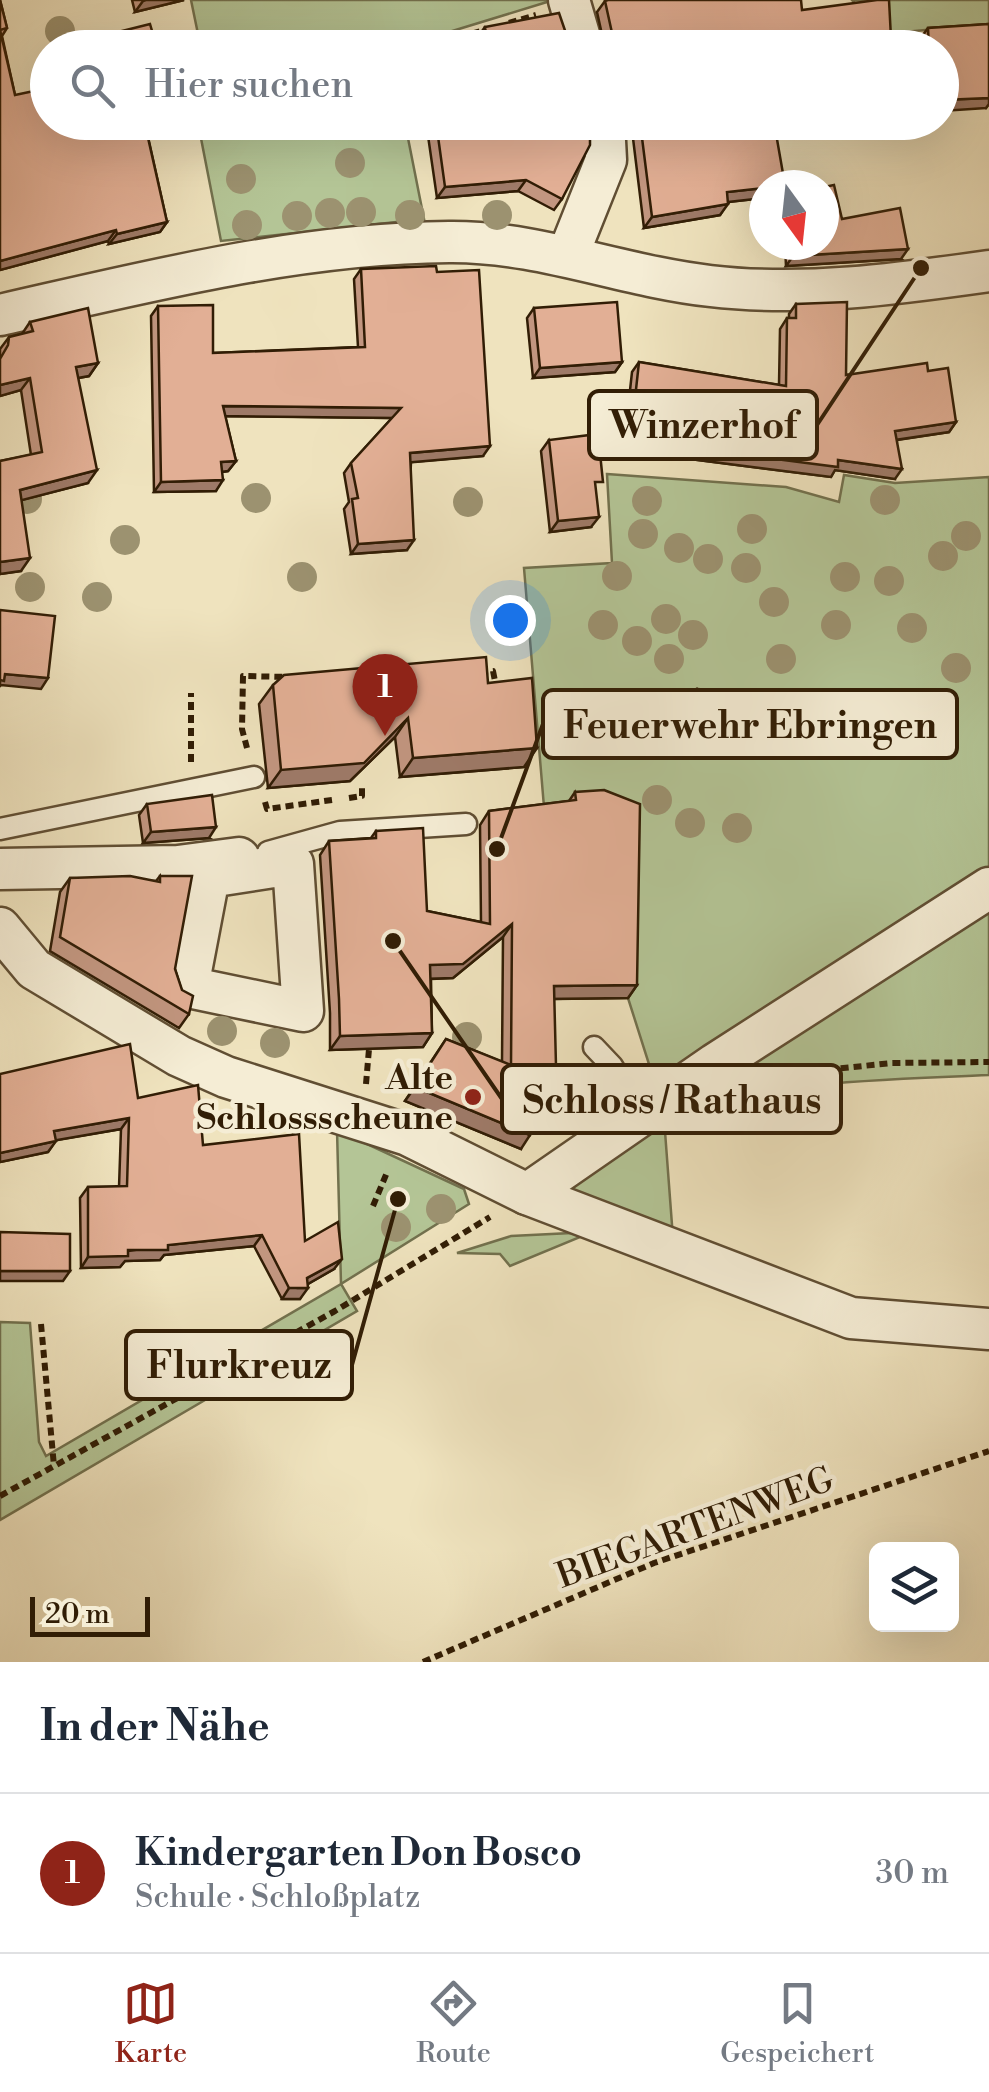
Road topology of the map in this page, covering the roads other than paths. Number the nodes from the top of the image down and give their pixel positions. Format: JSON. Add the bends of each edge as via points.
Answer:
{"nodes":[{"id":1,"x":570,"y":3,"type":"edge"},
{"id":2,"x":578,"y":30,"type":"edge"},
{"id":3,"x":605,"y":140,"type":"edge"},
{"id":4,"x":568,"y":255,"type":"junction"},
{"id":5,"x":989,"y":271,"type":"edge"},
{"id":6,"x":2,"y":306,"type":"edge"},
{"id":7,"x":254,"y":776,"type":"road end"},
{"id":8,"x":466,"y":824,"type":"dead end"},
{"id":9,"x":0,"y":829,"type":"edge"},
{"id":10,"x":260,"y":863,"type":"joint"},
{"id":11,"x":0,"y":869,"type":"edge"},
{"id":12,"x":989,"y":888,"type":"edge"},
{"id":13,"x":0,"y":928,"type":"edge"},
{"id":14,"x":594,"y":1046,"type":"dead end"},
{"id":15,"x":642,"y":1115,"type":"junction"},
{"id":16,"x":527,"y":1194,"type":"junction"},
{"id":17,"x":989,"y":1330,"type":"edge"}],
"edges":[{"from":1,"to":2,"type":"street"},
{"from":3,"to":4,"type":"street","via":[[606,160]]},
{"from":4,"to":5,"type":"street","via":[[662,278],[776,291]]},
{"from":4,"to":6,"type":"street","via":[[448,242],[346,250]]},
{"from":7,"to":9,"type":"lane"},
{"from":8,"to":10,"type":"lane","via":[[340,832]]},
{"from":10,"to":11,"type":"street"},
{"from":12,"to":15,"type":"street"},
{"from":13,"to":16,"type":"street","via":[[34,969],[179,1056],[408,1135]]},
{"from":14,"to":15,"type":"lane"},
{"from":15,"to":16,"type":"street"},
{"from":16,"to":17,"type":"street","via":[[851,1318]]}]}
